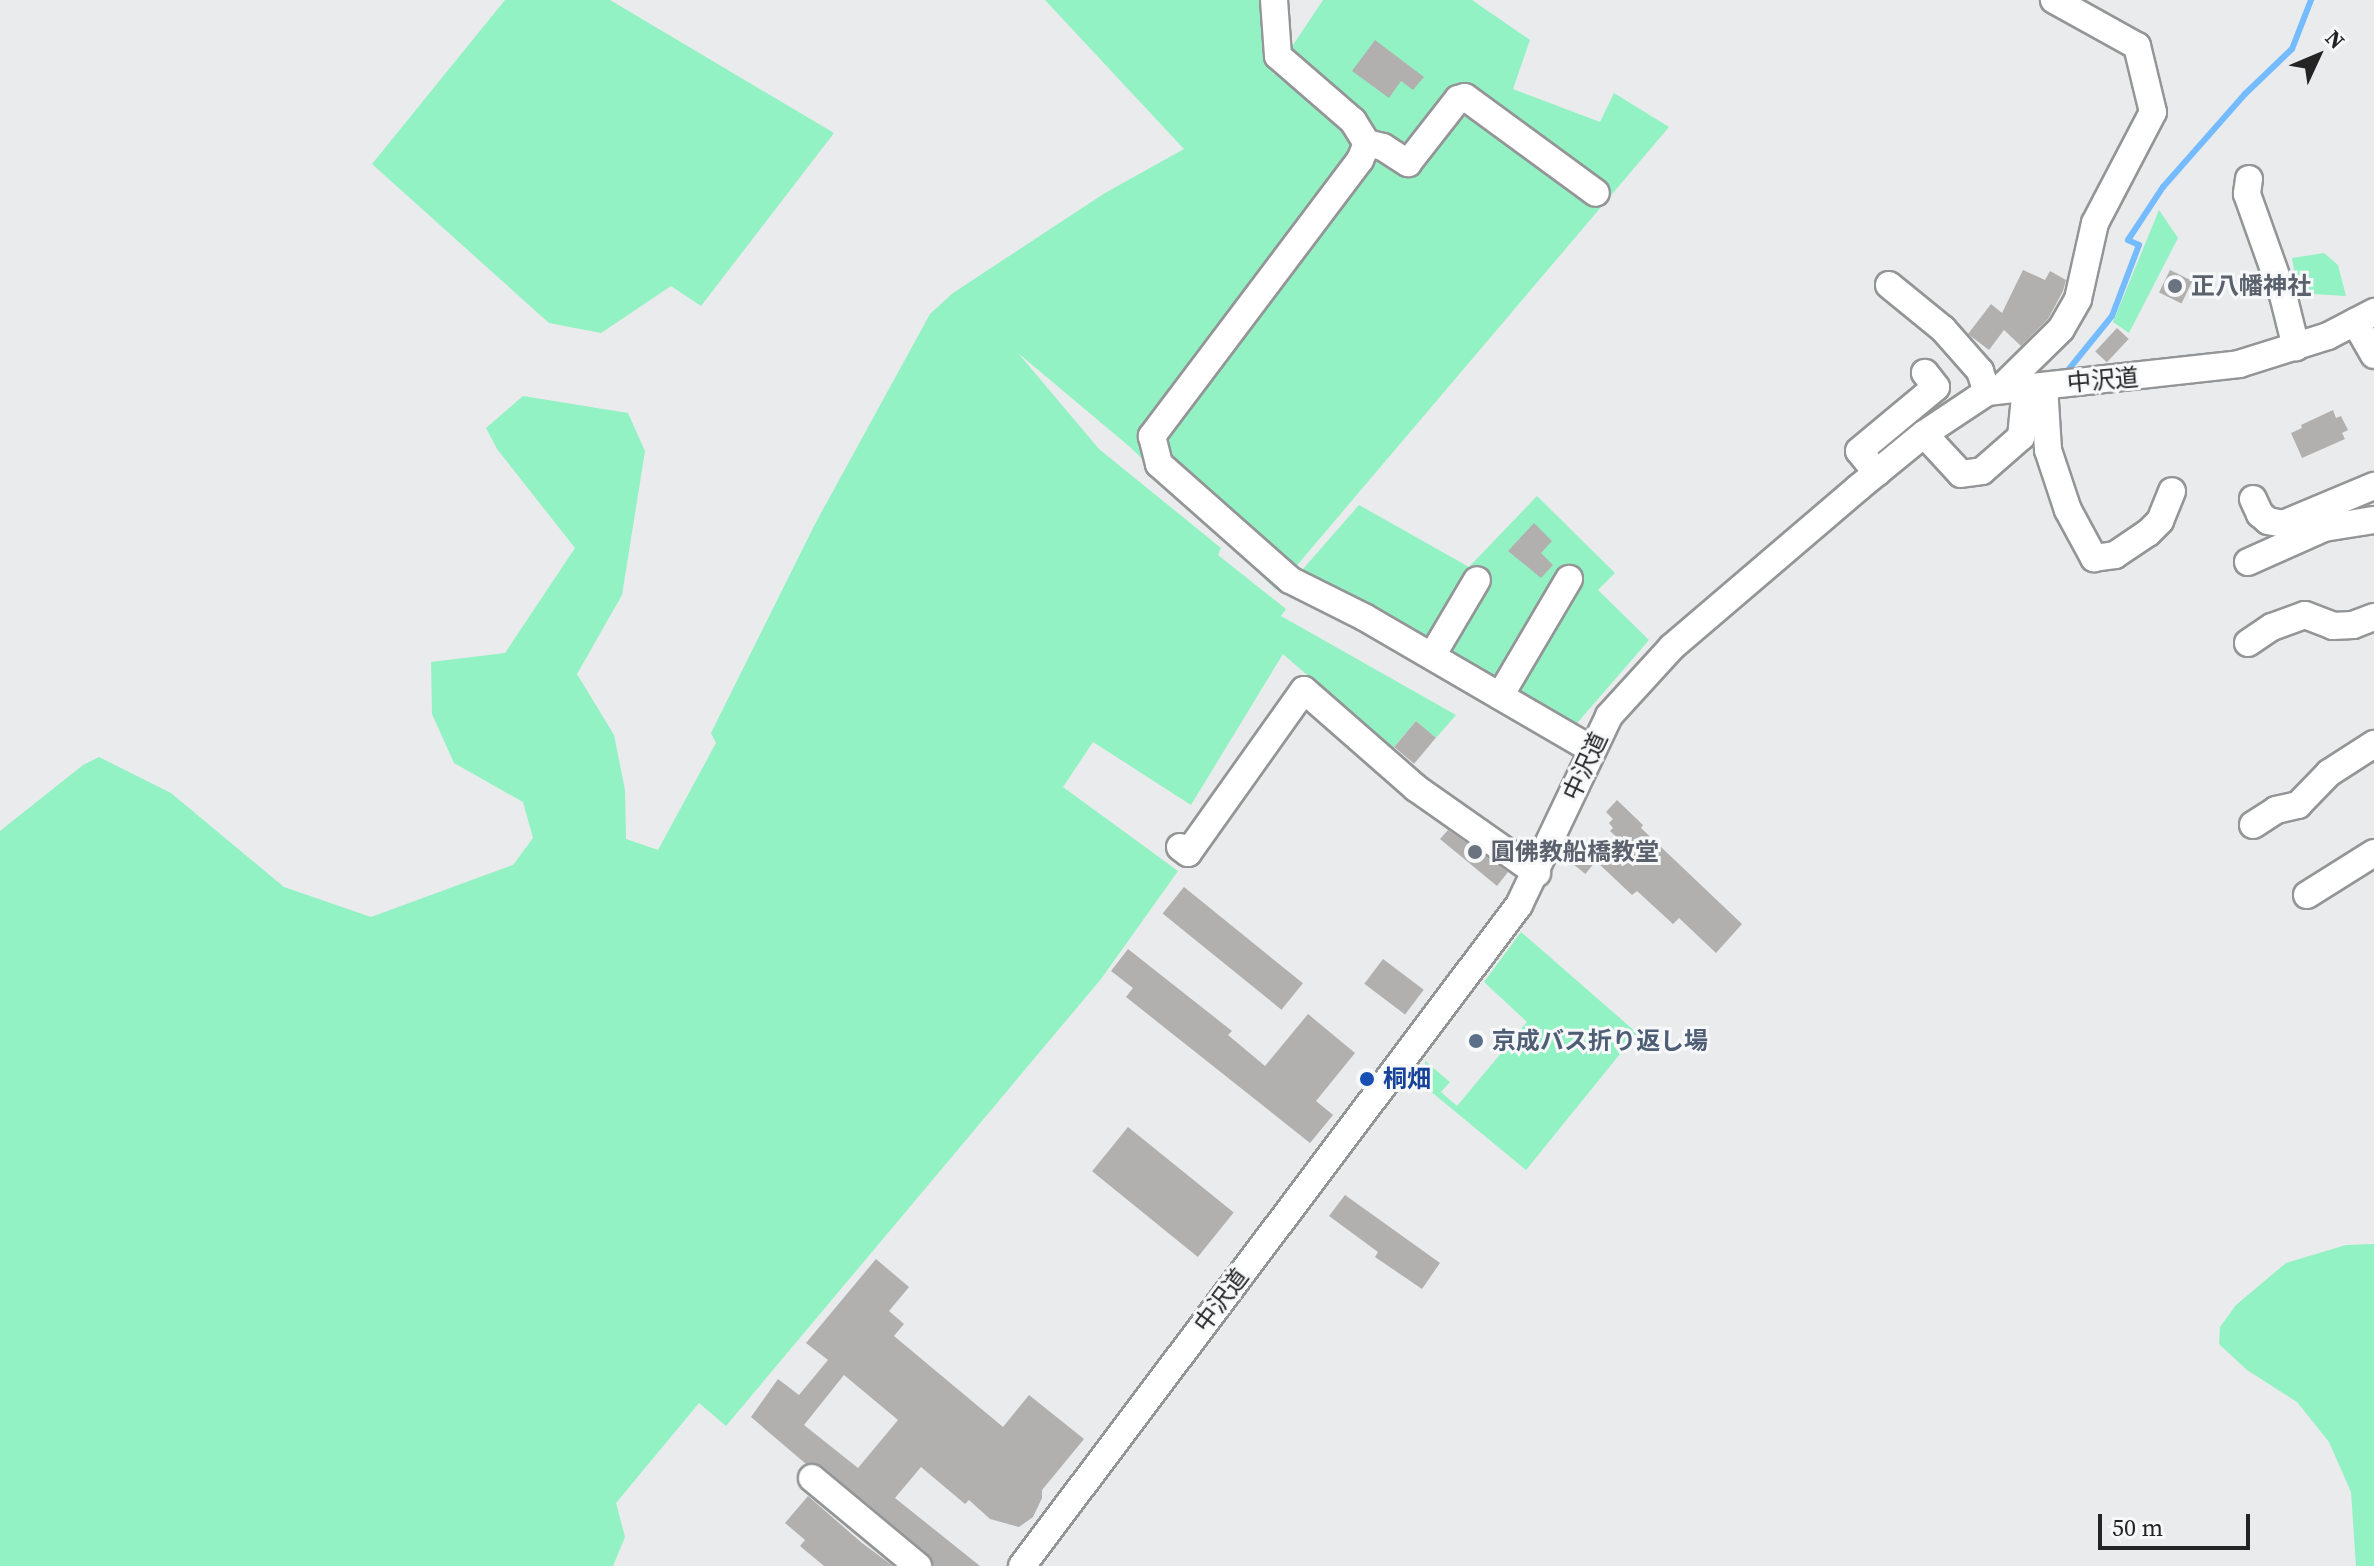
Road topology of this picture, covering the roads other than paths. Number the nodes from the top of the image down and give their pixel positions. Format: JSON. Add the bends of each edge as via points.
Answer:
{"nodes":[{"id":1,"x":1274,"y":0,"type":"edge"},
{"id":2,"x":2054,"y":0,"type":"edge"},
{"id":3,"x":1367,"y":143,"type":"junction"},
{"id":4,"x":2249,"y":179,"type":"dead end"},
{"id":5,"x":1596,"y":193,"type":"dead end"},
{"id":6,"x":1889,"y":285,"type":"dead end"},
{"id":7,"x":2365,"y":317,"type":"edge"},
{"id":8,"x":2296,"y":347,"type":"junction"},
{"id":9,"x":2374,"y":355,"type":"edge"},
{"id":10,"x":1925,"y":373,"type":"dead end"},
{"id":11,"x":2015,"y":388,"type":"junction"},
{"id":12,"x":1924,"y":434,"type":"junction"},
{"id":13,"x":1877,"y":473,"type":"junction"},
{"id":14,"x":2374,"y":486,"type":"edge"},
{"id":15,"x":2172,"y":491,"type":"dead end"},
{"id":16,"x":2253,"y":499,"type":"dead end"},
{"id":17,"x":2374,"y":520,"type":"edge"},
{"id":18,"x":2248,"y":562,"type":"dead end"},
{"id":19,"x":1569,"y":579,"type":"dead end"},
{"id":20,"x":1477,"y":580,"type":"dead end"},
{"id":21,"x":2374,"y":617,"type":"edge"},
{"id":22,"x":2248,"y":643,"type":"dead end"},
{"id":23,"x":1432,"y":656,"type":"junction"},
{"id":24,"x":1500,"y":696,"type":"junction"},
{"id":25,"x":2374,"y":744,"type":"edge"},
{"id":26,"x":1591,"y":749,"type":"junction"},
{"id":27,"x":2253,"y":825,"type":"dead end"},
{"id":28,"x":1180,"y":847,"type":"dead end"},
{"id":29,"x":2374,"y":853,"type":"edge"},
{"id":30,"x":1537,"y":873,"type":"junction"},
{"id":31,"x":2307,"y":895,"type":"dead end"},
{"id":32,"x":812,"y":1478,"type":"dead end"},
{"id":33,"x":918,"y":1566,"type":"edge"},
{"id":34,"x":1022,"y":1566,"type":"edge"}],
"edges":[{"from":1,"to":3,"type":"street","via":[[1278,56],[1353,121]]},
{"from":2,"to":11,"type":"street","via":[[2137,46],[2153,112],[2095,223],[2078,299]]},
{"from":3,"to":5,"type":"street","via":[[1408,163],[1465,97]]},
{"from":3,"to":23,"type":"street","via":[[1360,160],[1152,436],[1159,464],[1290,580]]},
{"from":4,"to":8,"type":"street","via":[[2247,194]]},
{"from":6,"to":11,"type":"street","via":[[1943,329],[1980,371]]},
{"from":7,"to":8,"type":"street","name":"中沢道"},
{"from":7,"to":9,"type":"street"},
{"from":8,"to":11,"type":"street","name":"中沢道","via":[[2223,366]]},
{"from":10,"to":13,"type":"street","via":[[1936,387],[1859,451]]},
{"from":11,"to":12,"type":"street","name":"中沢道"},
{"from":11,"to":12,"type":"street","via":[[2021,437],[1982,471],[1961,474]]},
{"from":11,"to":15,"type":"street","via":[[2094,558],[2115,555],[2148,533],[2160,521]]},
{"from":12,"to":13,"type":"street","name":"中沢道"},
{"from":13,"to":26,"type":"street","name":"中沢道","via":[[1672,647],[1609,716]]},
{"from":14,"to":16,"type":"street","via":[[2283,524],[2268,521]]},
{"from":17,"to":18,"type":"street","via":[[2324,528]]},
{"from":19,"to":24,"type":"street"},
{"from":20,"to":23,"type":"street"},
{"from":21,"to":22,"type":"street","via":[[2333,626],[2305,615]]},
{"from":23,"to":24,"type":"street"},
{"from":24,"to":26,"type":"street"},
{"from":25,"to":27,"type":"street","via":[[2329,773],[2298,805],[2276,810]]},
{"from":26,"to":30,"type":"street","name":"中沢道"},
{"from":28,"to":30,"type":"street","via":[[1188,853],[1304,690],[1416,788]]},
{"from":29,"to":31,"type":"street"},
{"from":30,"to":34,"type":"street","name":"中沢道","via":[[1509,918]]},
{"from":32,"to":33,"type":"street"}]}
